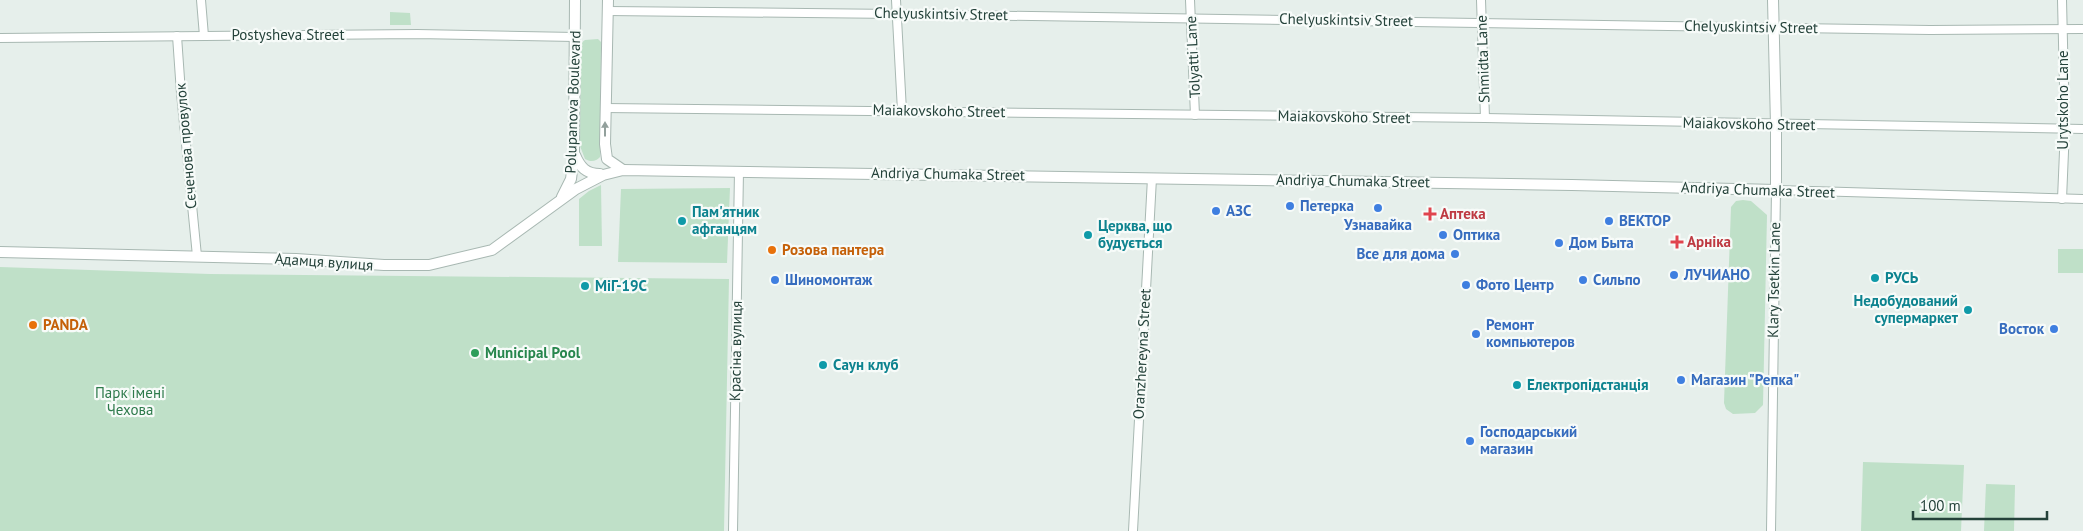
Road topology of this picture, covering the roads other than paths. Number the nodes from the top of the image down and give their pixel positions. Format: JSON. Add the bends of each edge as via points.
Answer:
{"nodes":[{"id":1,"x":201,"y":0,"type":"edge"},
{"id":2,"x":575,"y":0,"type":"edge"},
{"id":3,"x":608,"y":0,"type":"edge"},
{"id":4,"x":896,"y":0,"type":"edge"},
{"id":5,"x":1190,"y":0,"type":"edge"},
{"id":6,"x":1481,"y":0,"type":"edge"},
{"id":7,"x":1772,"y":0,"type":"edge"},
{"id":8,"x":2062,"y":0,"type":"edge"},
{"id":9,"x":608,"y":11,"type":"junction"},
{"id":10,"x":896,"y":14,"type":"junction"},
{"id":11,"x":1190,"y":18,"type":"junction"},
{"id":12,"x":1481,"y":23,"type":"junction"},
{"id":13,"x":1773,"y":27,"type":"junction"},
{"id":14,"x":2083,"y":29,"type":"edge"},
{"id":15,"x":2062,"y":30,"type":"junction"},
{"id":16,"x":177,"y":36,"type":"junction"},
{"id":17,"x":204,"y":36,"type":"junction"},
{"id":18,"x":575,"y":37,"type":"junction"},
{"id":19,"x":0,"y":38,"type":"edge"},
{"id":20,"x":605,"y":108,"type":"junction"},
{"id":21,"x":902,"y":111,"type":"junction"},
{"id":22,"x":1195,"y":115,"type":"junction"},
{"id":23,"x":1485,"y":118,"type":"junction"},
{"id":24,"x":1776,"y":125,"type":"junction"},
{"id":25,"x":2064,"y":128,"type":"junction"},
{"id":26,"x":2083,"y":129,"type":"edge"},
{"id":27,"x":574,"y":154,"type":"junction"},
{"id":28,"x":622,"y":170,"type":"junction"},
{"id":29,"x":740,"y":171,"type":"junction"},
{"id":30,"x":603,"y":175,"type":"junction"},
{"id":31,"x":1152,"y":178,"type":"junction"},
{"id":32,"x":1776,"y":190,"type":"junction"},
{"id":33,"x":2083,"y":199,"type":"edge"},
{"id":34,"x":2062,"y":200,"type":"junction"},
{"id":35,"x":559,"y":202,"type":"junction"},
{"id":36,"x":0,"y":252,"type":"edge"},
{"id":37,"x":197,"y":256,"type":"junction"},
{"id":38,"x":733,"y":531,"type":"edge"},
{"id":39,"x":1133,"y":531,"type":"edge"},
{"id":40,"x":1771,"y":531,"type":"edge"}],
"edges":[{"from":1,"to":17,"type":"street"},
{"from":2,"to":18,"type":"street","name":"Polupanova Boulevard"},
{"from":3,"to":9,"type":"street"},
{"from":4,"to":10,"type":"street"},
{"from":5,"to":11,"type":"street","name":"Tolyatti Lane"},
{"from":6,"to":12,"type":"street","name":"Shmidta Lane"},
{"from":7,"to":13,"type":"street","name":"Klary Tsetkin Lane"},
{"from":8,"to":15,"type":"street","name":"Urytskoho Lane"},
{"from":9,"to":10,"type":"street","name":"Chelyuskintsiv Street"},
{"from":9,"to":20,"type":"street"},
{"from":10,"to":11,"type":"street","name":"Chelyuskintsiv Street"},
{"from":10,"to":21,"type":"street"},
{"from":11,"to":12,"type":"street","name":"Chelyuskintsiv Street"},
{"from":11,"to":22,"type":"street","name":"Tolyatti Lane"},
{"from":12,"to":13,"type":"street","name":"Chelyuskintsiv Street"},
{"from":12,"to":23,"type":"street","name":"Shmidta Lane"},
{"from":13,"to":15,"type":"street","name":"Chelyuskintsiv Street"},
{"from":13,"to":24,"type":"street","name":"Klary Tsetkin Lane"},
{"from":14,"to":15,"type":"street","name":"Chelyuskintsiv Street"},
{"from":15,"to":25,"type":"street","name":"Urytskoho Lane"},
{"from":16,"to":17,"type":"street","name":"Postysheva Street"},
{"from":16,"to":19,"type":"street","name":"Postysheva Street"},
{"from":16,"to":37,"type":"street","name":"Сєченова провулок"},
{"from":17,"to":18,"type":"street","name":"Postysheva Street","via":[[417,34]]},
{"from":18,"to":27,"type":"street","name":"Polupanova Boulevard"},
{"from":20,"to":21,"type":"street","name":"Maiakovskoho Street"},
{"from":28,"to":20,"type":"street","one_way":true,"via":[[607,159]]},
{"from":21,"to":22,"type":"street","name":"Maiakovskoho Street"},
{"from":22,"to":23,"type":"street","name":"Maiakovskoho Street"},
{"from":23,"to":24,"type":"street","name":"Maiakovskoho Street"},
{"from":24,"to":25,"type":"street","name":"Maiakovskoho Street"},
{"from":24,"to":32,"type":"street","name":"Klary Tsetkin Lane"},
{"from":25,"to":26,"type":"street","name":"Maiakovskoho Street"},
{"from":25,"to":34,"type":"street","name":"Urytskoho Lane"},
{"from":27,"to":30,"type":"street","via":[[579,165],[590,174]]},
{"from":27,"to":35,"type":"street","name":"Polupanova Boulevard","via":[[571,180]]},
{"from":28,"to":29,"type":"street","name":"Andriya Chumaka Street"},
{"from":28,"to":30,"type":"street","name":"Адамця вулиця"},
{"from":29,"to":31,"type":"street","name":"Andriya Chumaka Street"},
{"from":29,"to":38,"type":"street","name":"Красіна вулиця"},
{"from":30,"to":35,"type":"street","name":"Адамця вулиця"},
{"from":31,"to":32,"type":"street","name":"Andriya Chumaka Street"},
{"from":31,"to":39,"type":"street","name":"Oranzhereyna Street"},
{"from":32,"to":34,"type":"street","name":"Andriya Chumaka Street"},
{"from":32,"to":40,"type":"street","name":"Klary Tsetkin Lane"},
{"from":33,"to":34,"type":"street","name":"Andriya Chumaka Street"},
{"from":35,"to":37,"type":"street","name":"Адамця вулиця","via":[[492,250],[430,265]]},
{"from":36,"to":37,"type":"street","name":"Адамця вулиця"}]}
